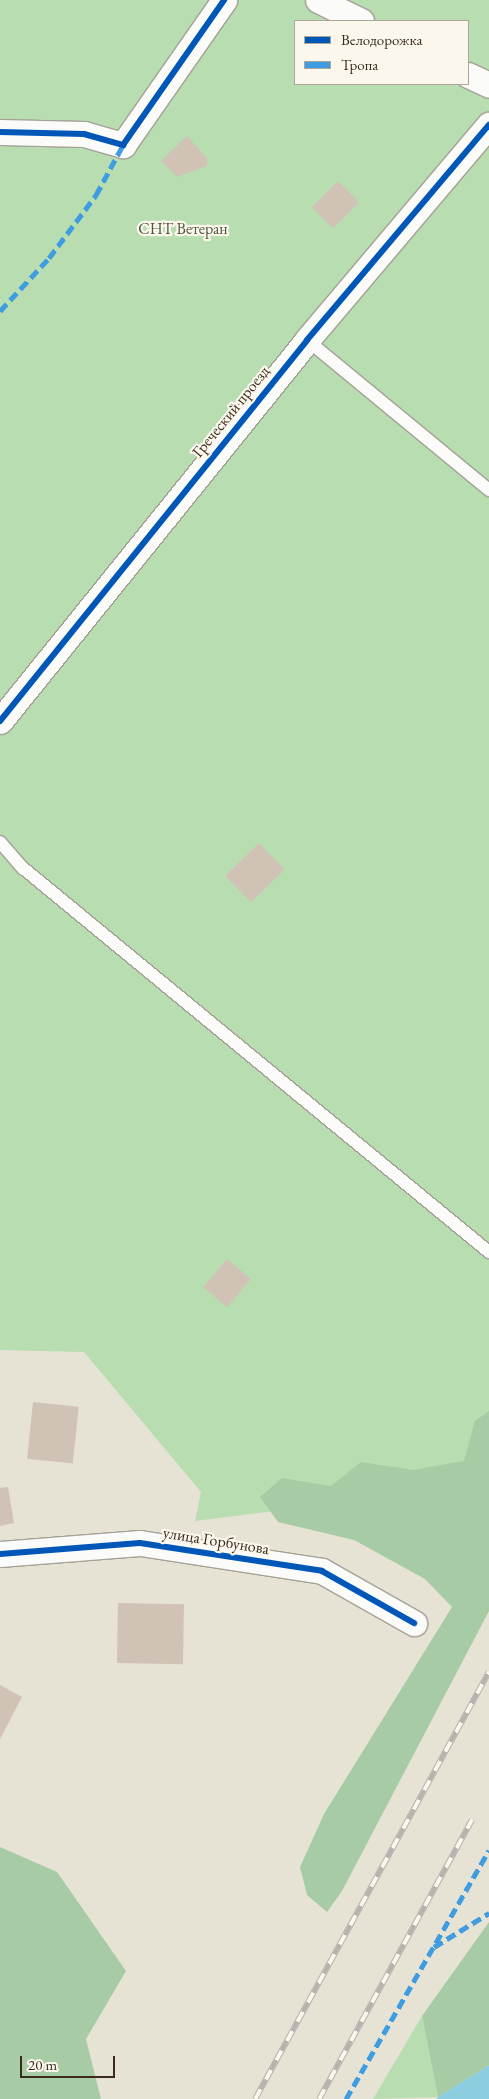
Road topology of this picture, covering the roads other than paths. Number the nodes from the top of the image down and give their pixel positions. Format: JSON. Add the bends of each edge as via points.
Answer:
{"nodes":[{"id":1,"x":224,"y":0,"type":"edge"},
{"id":2,"x":318,"y":0,"type":"edge"},
{"id":3,"x":359,"y":20,"type":"edge"},
{"id":4,"x":469,"y":75,"type":"edge"},
{"id":5,"x":489,"y":85,"type":"edge"},
{"id":6,"x":489,"y":125,"type":"edge"},
{"id":7,"x":0,"y":132,"type":"edge"},
{"id":8,"x":307,"y":340,"type":"junction"},
{"id":9,"x":489,"y":490,"type":"edge"},
{"id":10,"x":0,"y":721,"type":"edge"},
{"id":11,"x":0,"y":842,"type":"edge"},
{"id":12,"x":489,"y":1252,"type":"edge"},
{"id":13,"x":0,"y":1554,"type":"edge"},
{"id":14,"x":414,"y":1623,"type":"dead end"}],
"edges":[{"from":1,"to":7,"type":"street","via":[[123,145],[84,134]]},
{"from":2,"to":3,"type":"street"},
{"from":4,"to":5,"type":"street"},
{"from":6,"to":8,"type":"street","name":"Греческий проезд"},
{"from":8,"to":9,"type":"lane"},
{"from":8,"to":10,"type":"street","name":"Греческий проезд"},
{"from":11,"to":12,"type":"lane","via":[[23,868]]},
{"from":13,"to":14,"type":"street","name":"улица Горбунова","via":[[140,1543],[322,1571]]}]}
